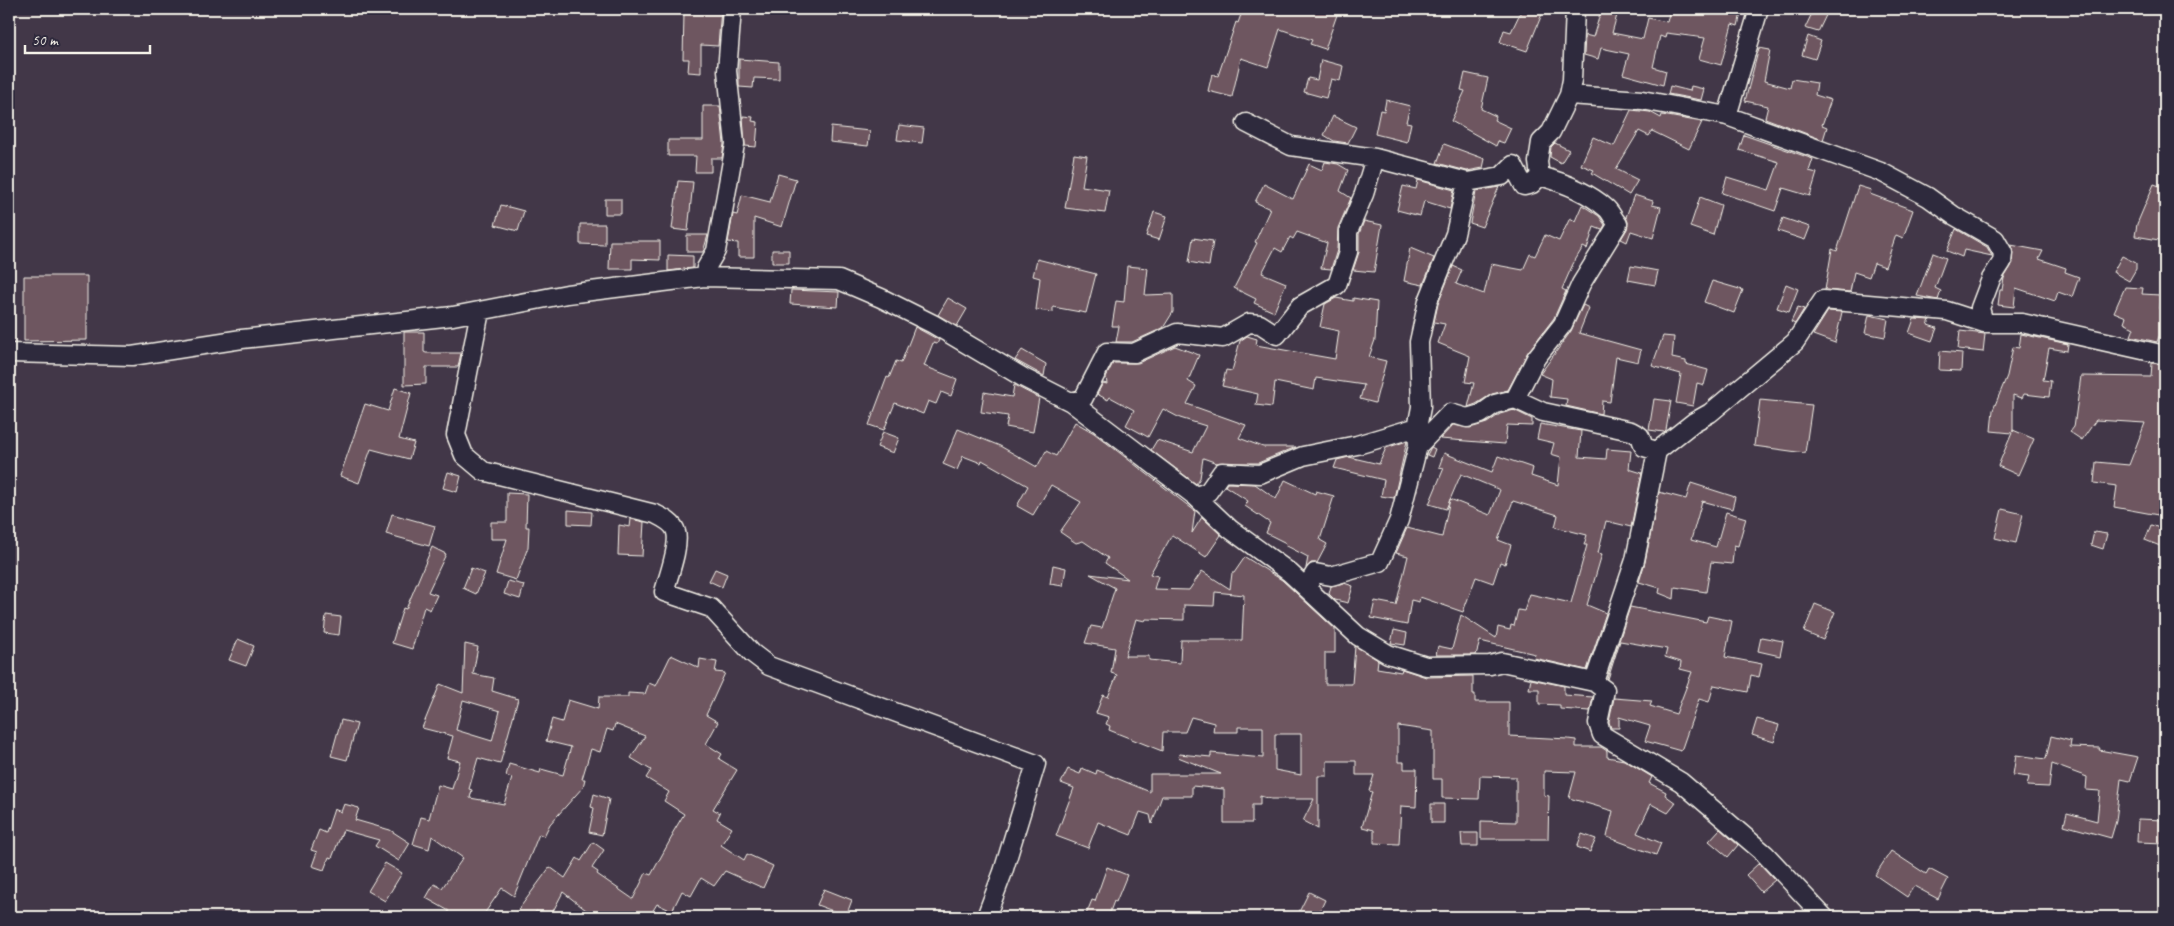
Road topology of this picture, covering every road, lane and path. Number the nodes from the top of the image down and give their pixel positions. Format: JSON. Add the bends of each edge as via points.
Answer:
{"nodes":[{"id":1,"x":732,"y":9,"type":"edge"},
{"id":2,"x":1575,"y":9,"type":"edge"},
{"id":3,"x":1759,"y":9,"type":"edge"},
{"id":4,"x":1569,"y":95,"type":"junction"},
{"id":5,"x":1727,"y":116,"type":"junction"},
{"id":6,"x":1246,"y":123,"type":"dead end"},
{"id":7,"x":1375,"y":158,"type":"junction"},
{"id":8,"x":1540,"y":176,"type":"junction"},
{"id":9,"x":1467,"y":182,"type":"junction"},
{"id":10,"x":704,"y":278,"type":"junction"},
{"id":11,"x":480,"y":311,"type":"junction"},
{"id":12,"x":1984,"y":323,"type":"junction"},
{"id":13,"x":9,"y":353,"type":"edge"},
{"id":14,"x":2165,"y":355,"type":"edge"},
{"id":15,"x":1515,"y":400,"type":"junction"},
{"id":16,"x":1071,"y":402,"type":"junction"},
{"id":17,"x":1417,"y":437,"type":"junction"},
{"id":18,"x":1657,"y":451,"type":"junction"},
{"id":19,"x":1195,"y":496,"type":"junction"},
{"id":20,"x":1306,"y":588,"type":"junction"},
{"id":21,"x":1594,"y":682,"type":"junction"},
{"id":22,"x":986,"y":917,"type":"edge"},
{"id":23,"x":1824,"y":917,"type":"edge"}],
"edges":[{"from":1,"to":10,"type":"street","via":[[727,71],[735,144],[716,251]]},
{"from":2,"to":4,"type":"street"},
{"from":3,"to":5,"type":"street"},
{"from":4,"to":5,"type":"street","via":[[1642,100]]},
{"from":4,"to":8,"type":"street","via":[[1551,132],[1541,142]]},
{"from":5,"to":12,"type":"street","via":[[1881,172],[1928,196],[1994,239],[2003,253],[2002,262],[1991,278],[1980,308]]},
{"from":6,"to":7,"type":"street","via":[[1292,146]]},
{"from":7,"to":9,"type":"street"},
{"from":7,"to":16,"type":"street","via":[[1348,232],[1348,252],[1337,285],[1300,306],[1277,335],[1260,324],[1249,323],[1223,338],[1177,334],[1134,353],[1107,352],[1084,399]]},
{"from":8,"to":9,"type":"street","via":[[1532,184],[1524,186],[1513,164],[1502,176]]},
{"from":8,"to":15,"type":"street","via":[[1580,191],[1607,209],[1618,224],[1581,284],[1563,324],[1536,358]]},
{"from":9,"to":17,"type":"street","via":[[1455,234],[1428,301],[1419,342],[1421,407]]},
{"from":10,"to":11,"type":"street","via":[[567,294]]},
{"from":10,"to":16,"type":"street","via":[[839,280],[933,324]]},
{"from":11,"to":13,"type":"street","via":[[242,339],[132,356]]},
{"from":11,"to":22,"type":"street","via":[[456,434],[464,456],[483,471],[655,514],[668,522],[676,531],[677,544],[664,592],[712,608],[752,653],[769,666],[1036,764]]},
{"from":12,"to":14,"type":"street","via":[[2022,323]]},
{"from":12,"to":18,"type":"street","via":[[1947,311],[1823,300],[1795,342],[1710,413]]},
{"from":15,"to":17,"type":"street","via":[[1494,404],[1481,414],[1467,418],[1450,413]]},
{"from":15,"to":18,"type":"street","via":[[1543,412],[1631,431],[1640,436],[1644,448]]},
{"from":16,"to":19,"type":"street"},
{"from":17,"to":19,"type":"street","via":[[1303,456],[1260,474],[1222,472],[1208,492]]},
{"from":17,"to":20,"type":"street","via":[[1399,520],[1380,562],[1331,576],[1315,573]]},
{"from":18,"to":21,"type":"street","via":[[1635,560]]},
{"from":19,"to":20,"type":"street","via":[[1230,529],[1290,572]]},
{"from":20,"to":21,"type":"street","via":[[1358,636],[1388,654],[1426,666],[1502,662]]},
{"from":21,"to":23,"type":"street","via":[[1605,690],[1598,723],[1602,735],[1681,782],[1765,854]]}]}
